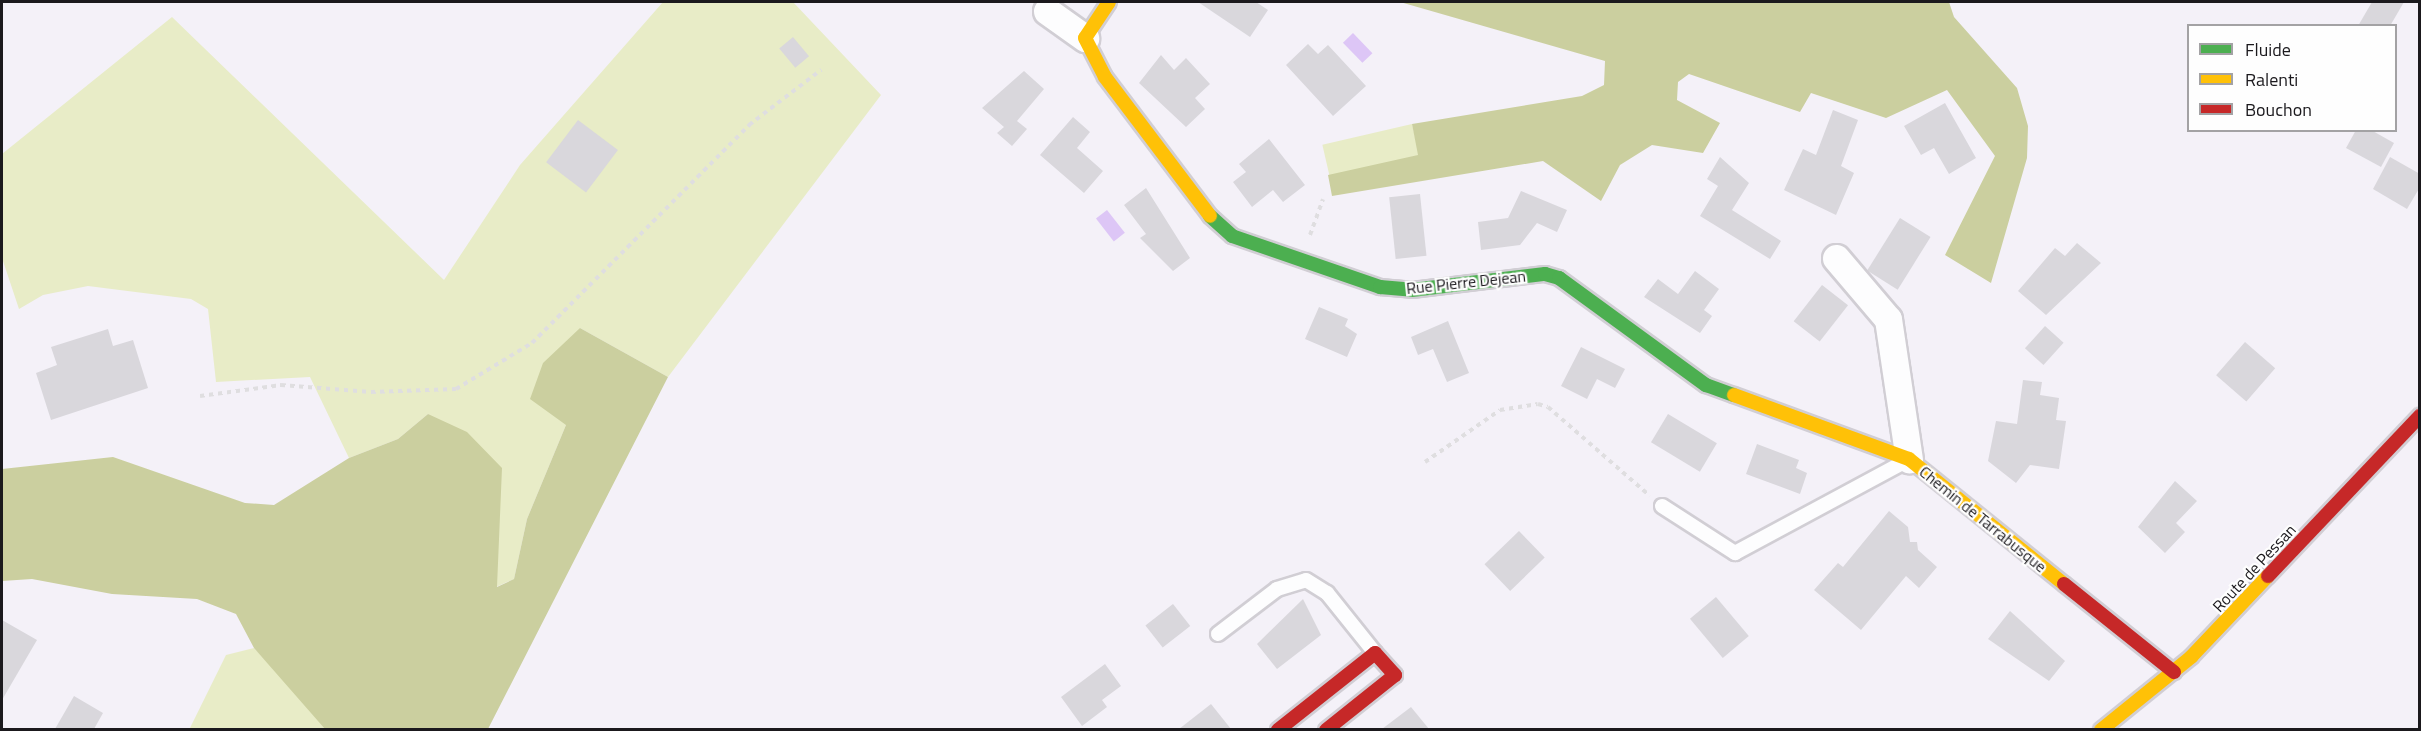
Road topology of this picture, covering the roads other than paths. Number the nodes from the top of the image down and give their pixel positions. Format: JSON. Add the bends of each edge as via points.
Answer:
{"nodes":[{"id":1,"x":1109,"y":2,"type":"edge"},
{"id":2,"x":1047,"y":11,"type":"dead end"},
{"id":3,"x":1085,"y":38,"type":"junction"},
{"id":4,"x":1836,"y":258,"type":"dead end"},
{"id":5,"x":2420,"y":416,"type":"edge"},
{"id":6,"x":1909,"y":459,"type":"junction"},
{"id":7,"x":1662,"y":506,"type":"road end"},
{"id":8,"x":1218,"y":634,"type":"dead end"},
{"id":9,"x":1375,"y":652,"type":"junction"},
{"id":10,"x":2174,"y":672,"type":"junction"},
{"id":11,"x":1278,"y":729,"type":"edge"},
{"id":12,"x":1326,"y":729,"type":"edge"},
{"id":13,"x":2101,"y":729,"type":"edge"}],
"edges":[{"from":1,"to":3,"type":"street"},
{"from":2,"to":3,"type":"street","name":"Rue Pierre Dejean"},
{"from":3,"to":6,"type":"street","name":"Rue Pierre Dejean","via":[[1124,106],[1214,225],[1300,261],[1380,287],[1412,290],[1545,274],[1559,278],[1706,385]]},
{"from":4,"to":6,"type":"street","name":"Chemin de Tarrabusque","via":[[1888,319]]},
{"from":5,"to":10,"type":"street","name":"Route de Pessan"},
{"from":6,"to":7,"type":"lane","via":[[1735,553]]},
{"from":6,"to":10,"type":"street","name":"Chemin de Tarrabusque"},
{"from":8,"to":9,"type":"lane","via":[[1277,589],[1306,580],[1327,593]]},
{"from":9,"to":11,"type":"street"},
{"from":9,"to":12,"type":"street","via":[[1395,675]]},
{"from":10,"to":13,"type":"street","name":"Route de Pessan"}]}
